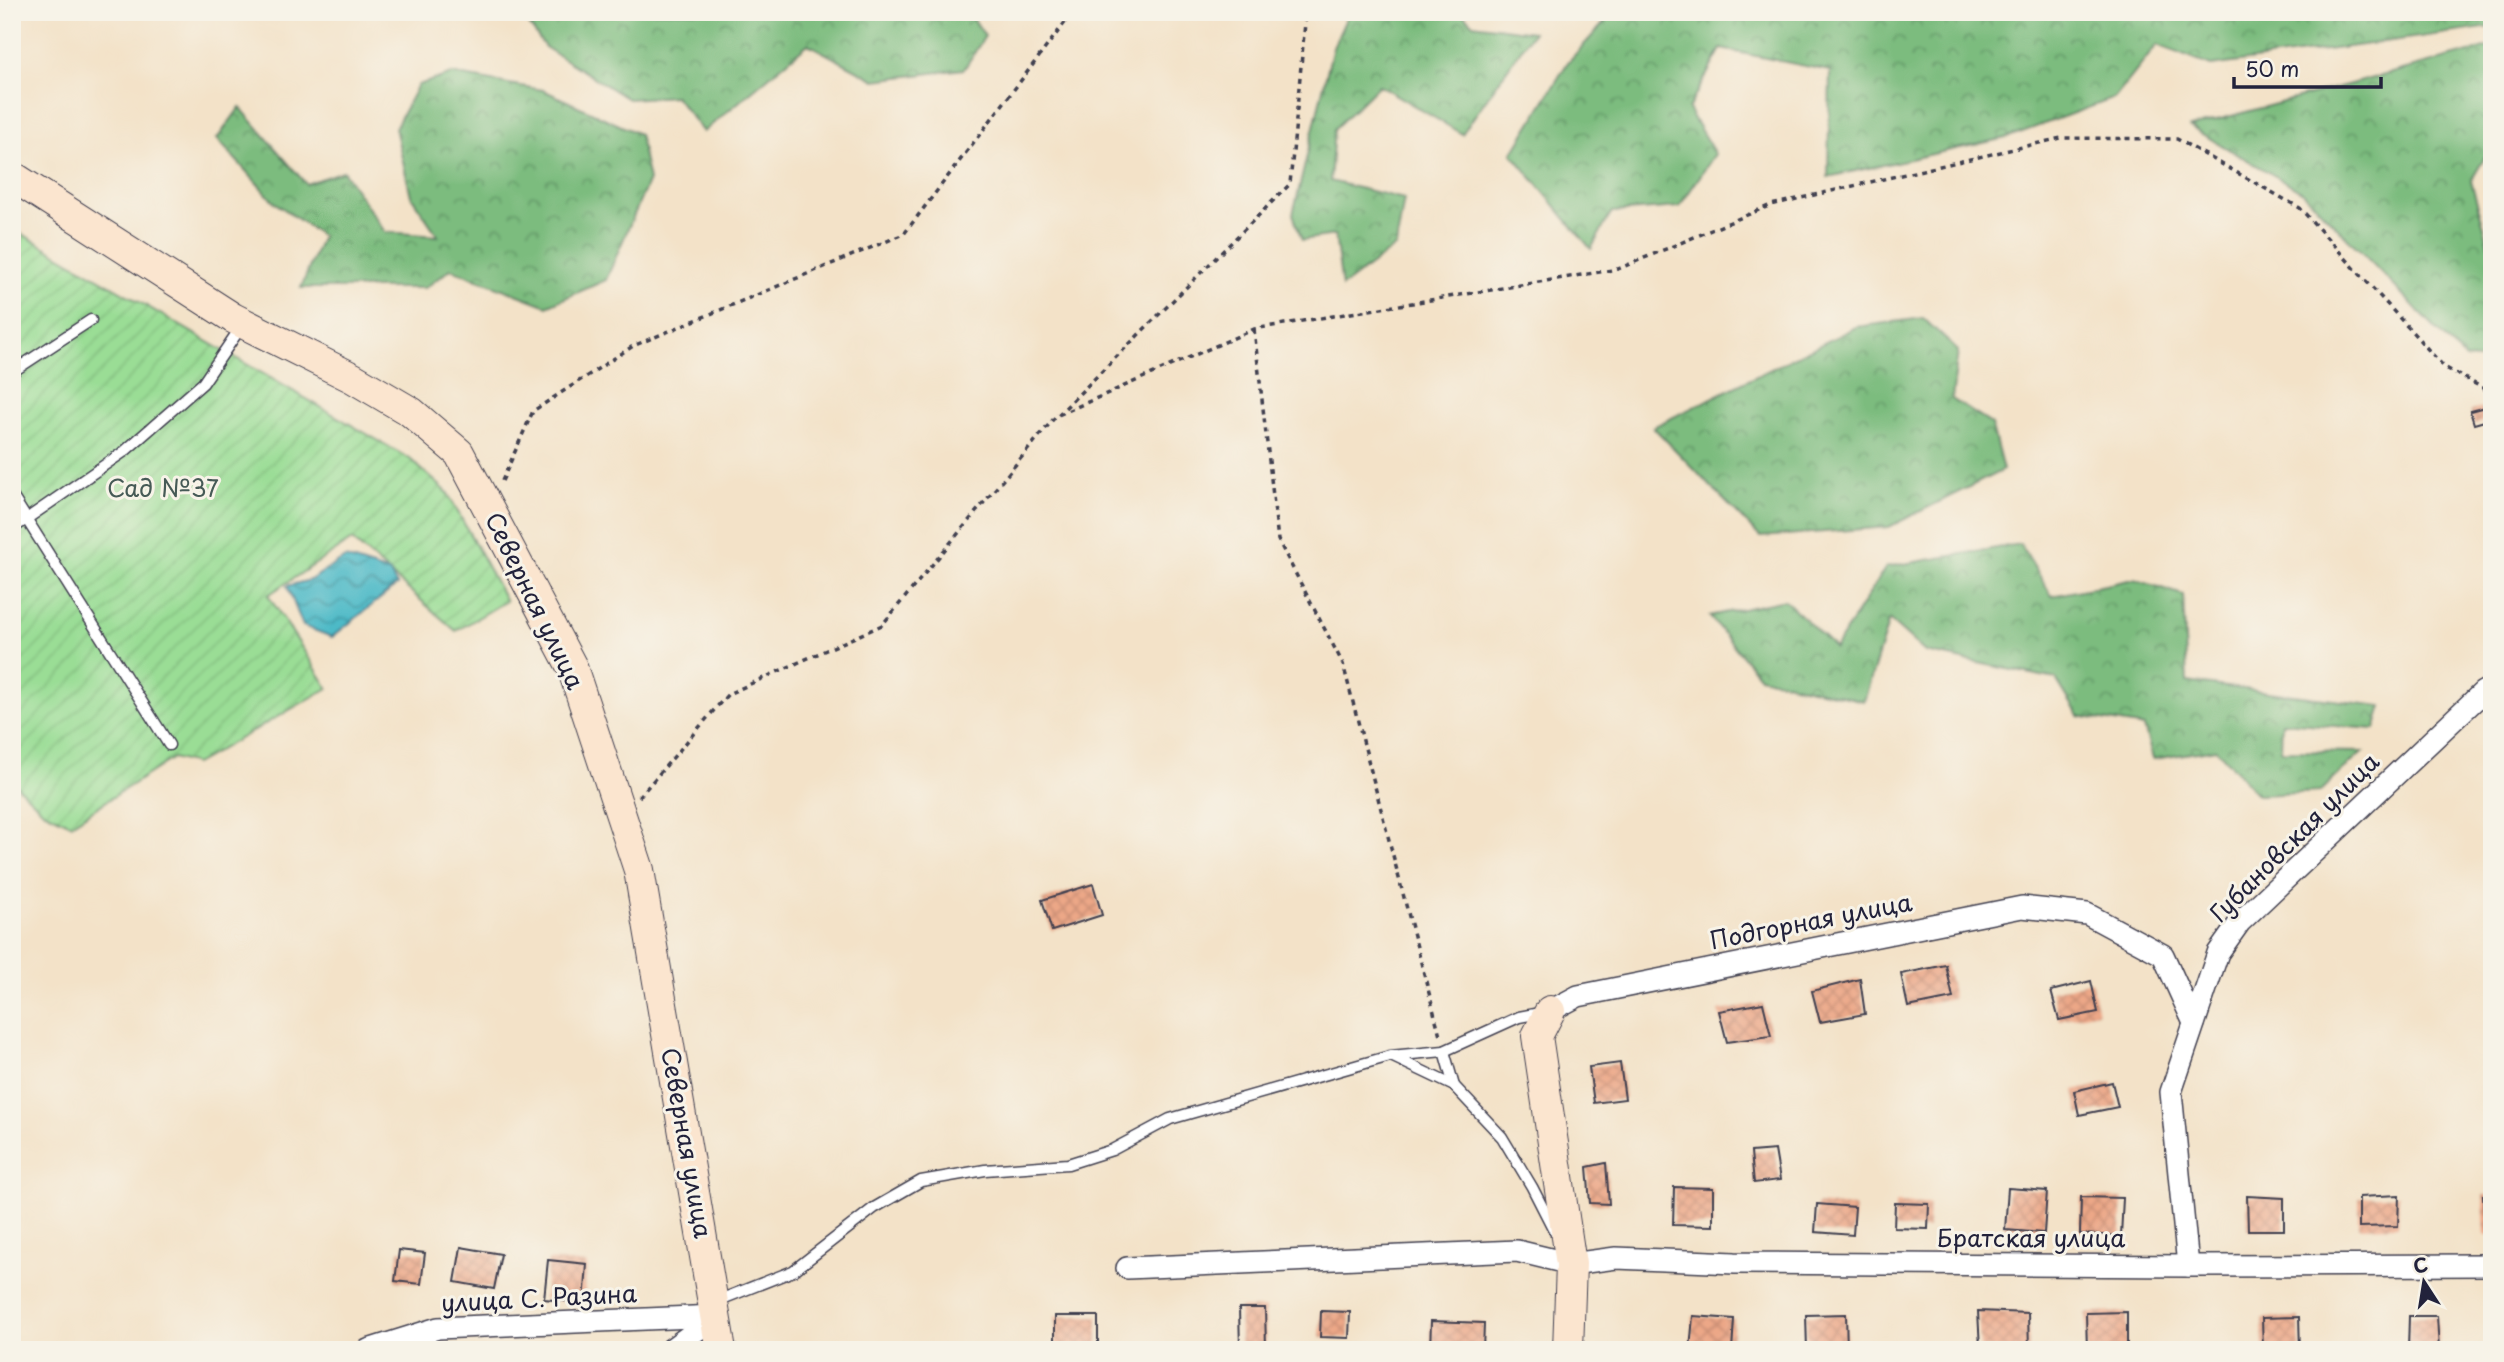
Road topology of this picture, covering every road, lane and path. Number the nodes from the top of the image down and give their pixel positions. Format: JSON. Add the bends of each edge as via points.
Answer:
{"nodes":[{"id":1,"x":1073,"y":12,"type":"edge"},
{"id":2,"x":1306,"y":12,"type":"edge"},
{"id":3,"x":12,"y":176,"type":"edge"},
{"id":4,"x":91,"y":320,"type":"dead end"},
{"id":5,"x":244,"y":324,"type":"junction"},
{"id":6,"x":1254,"y":329,"type":"junction"},
{"id":7,"x":12,"y":372,"type":"edge"},
{"id":8,"x":2492,"y":393,"type":"edge"},
{"id":9,"x":1056,"y":416,"type":"junction"},
{"id":10,"x":12,"y":496,"type":"edge"},
{"id":11,"x":489,"y":510,"type":"junction"},
{"id":12,"x":28,"y":519,"type":"junction"},
{"id":13,"x":12,"y":529,"type":"edge"},
{"id":14,"x":2492,"y":687,"type":"edge"},
{"id":15,"x":169,"y":745,"type":"dead end"},
{"id":16,"x":622,"y":817,"type":"junction"},
{"id":17,"x":1550,"y":1011,"type":"junction"},
{"id":18,"x":2194,"y":1023,"type":"junction"},
{"id":19,"x":1444,"y":1051,"type":"junction"},
{"id":20,"x":1390,"y":1056,"type":"junction"},
{"id":21,"x":1454,"y":1086,"type":"junction"},
{"id":22,"x":1571,"y":1264,"type":"junction"},
{"id":23,"x":2492,"y":1265,"type":"edge"},
{"id":24,"x":2188,"y":1266,"type":"junction"},
{"id":25,"x":1127,"y":1268,"type":"dead end"},
{"id":26,"x":715,"y":1309,"type":"junction"},
{"id":27,"x":368,"y":1350,"type":"edge"},
{"id":28,"x":670,"y":1350,"type":"edge"},
{"id":29,"x":721,"y":1350,"type":"edge"},
{"id":30,"x":1568,"y":1350,"type":"edge"}],
"edges":[{"from":1,"to":11,"type":"path","via":[[904,234],[633,346],[533,411]]},
{"from":2,"to":9,"type":"path","via":[[1290,184]]},
{"from":3,"to":5,"type":"street","name":"Северная улица"},
{"from":4,"to":7,"type":"lane"},
{"from":5,"to":11,"type":"street","name":"Северная улица","via":[[411,412],[459,453]]},
{"from":5,"to":12,"type":"lane","via":[[203,383],[125,451]]},
{"from":6,"to":8,"type":"path","via":[[1618,270],[1772,205],[2061,138],[2177,139],[2300,208],[2444,367]]},
{"from":6,"to":9,"type":"path"},
{"from":6,"to":19,"type":"path","via":[[1278,540],[1343,664]]},
{"from":9,"to":16,"type":"path","via":[[883,625],[728,694]]},
{"from":10,"to":12,"type":"lane"},
{"from":11,"to":16,"type":"street","name":"Северная улица","via":[[572,667]]},
{"from":12,"to":13,"type":"lane"},
{"from":12,"to":15,"type":"lane"},
{"from":14,"to":18,"type":"street","name":"Губановская улица","via":[[2240,922],[2218,953]]},
{"from":16,"to":26,"type":"street","name":"Северная улица","via":[[639,870]]},
{"from":17,"to":18,"type":"street","name":"Подгорная улица","via":[[1578,996],[2022,907],[2087,914],[2163,956]]},
{"from":17,"to":19,"type":"lane","via":[[1519,1017]]},
{"from":17,"to":22,"type":"street","via":[[1537,1036]]},
{"from":18,"to":24,"type":"street","name":"Губановская улица","via":[[2171,1092]]},
{"from":19,"to":20,"type":"lane"},
{"from":19,"to":21,"type":"lane"},
{"from":20,"to":21,"type":"lane"},
{"from":20,"to":26,"type":"lane","via":[[1170,1119],[1112,1150],[1068,1164],[985,1170],[921,1181],[874,1208],[793,1271]]},
{"from":21,"to":22,"type":"lane","via":[[1502,1137]]},
{"from":22,"to":24,"type":"street","name":"Братская улица","via":[[1616,1258]]},
{"from":22,"to":25,"type":"street","via":[[1517,1251]]},
{"from":22,"to":30,"type":"street"},
{"from":23,"to":24,"type":"street","name":"Братская улица"},
{"from":26,"to":27,"type":"street","name":"улица С. Разина","via":[[438,1328]]},
{"from":26,"to":28,"type":"street"},
{"from":26,"to":29,"type":"street","name":"Северная улица"}]}
